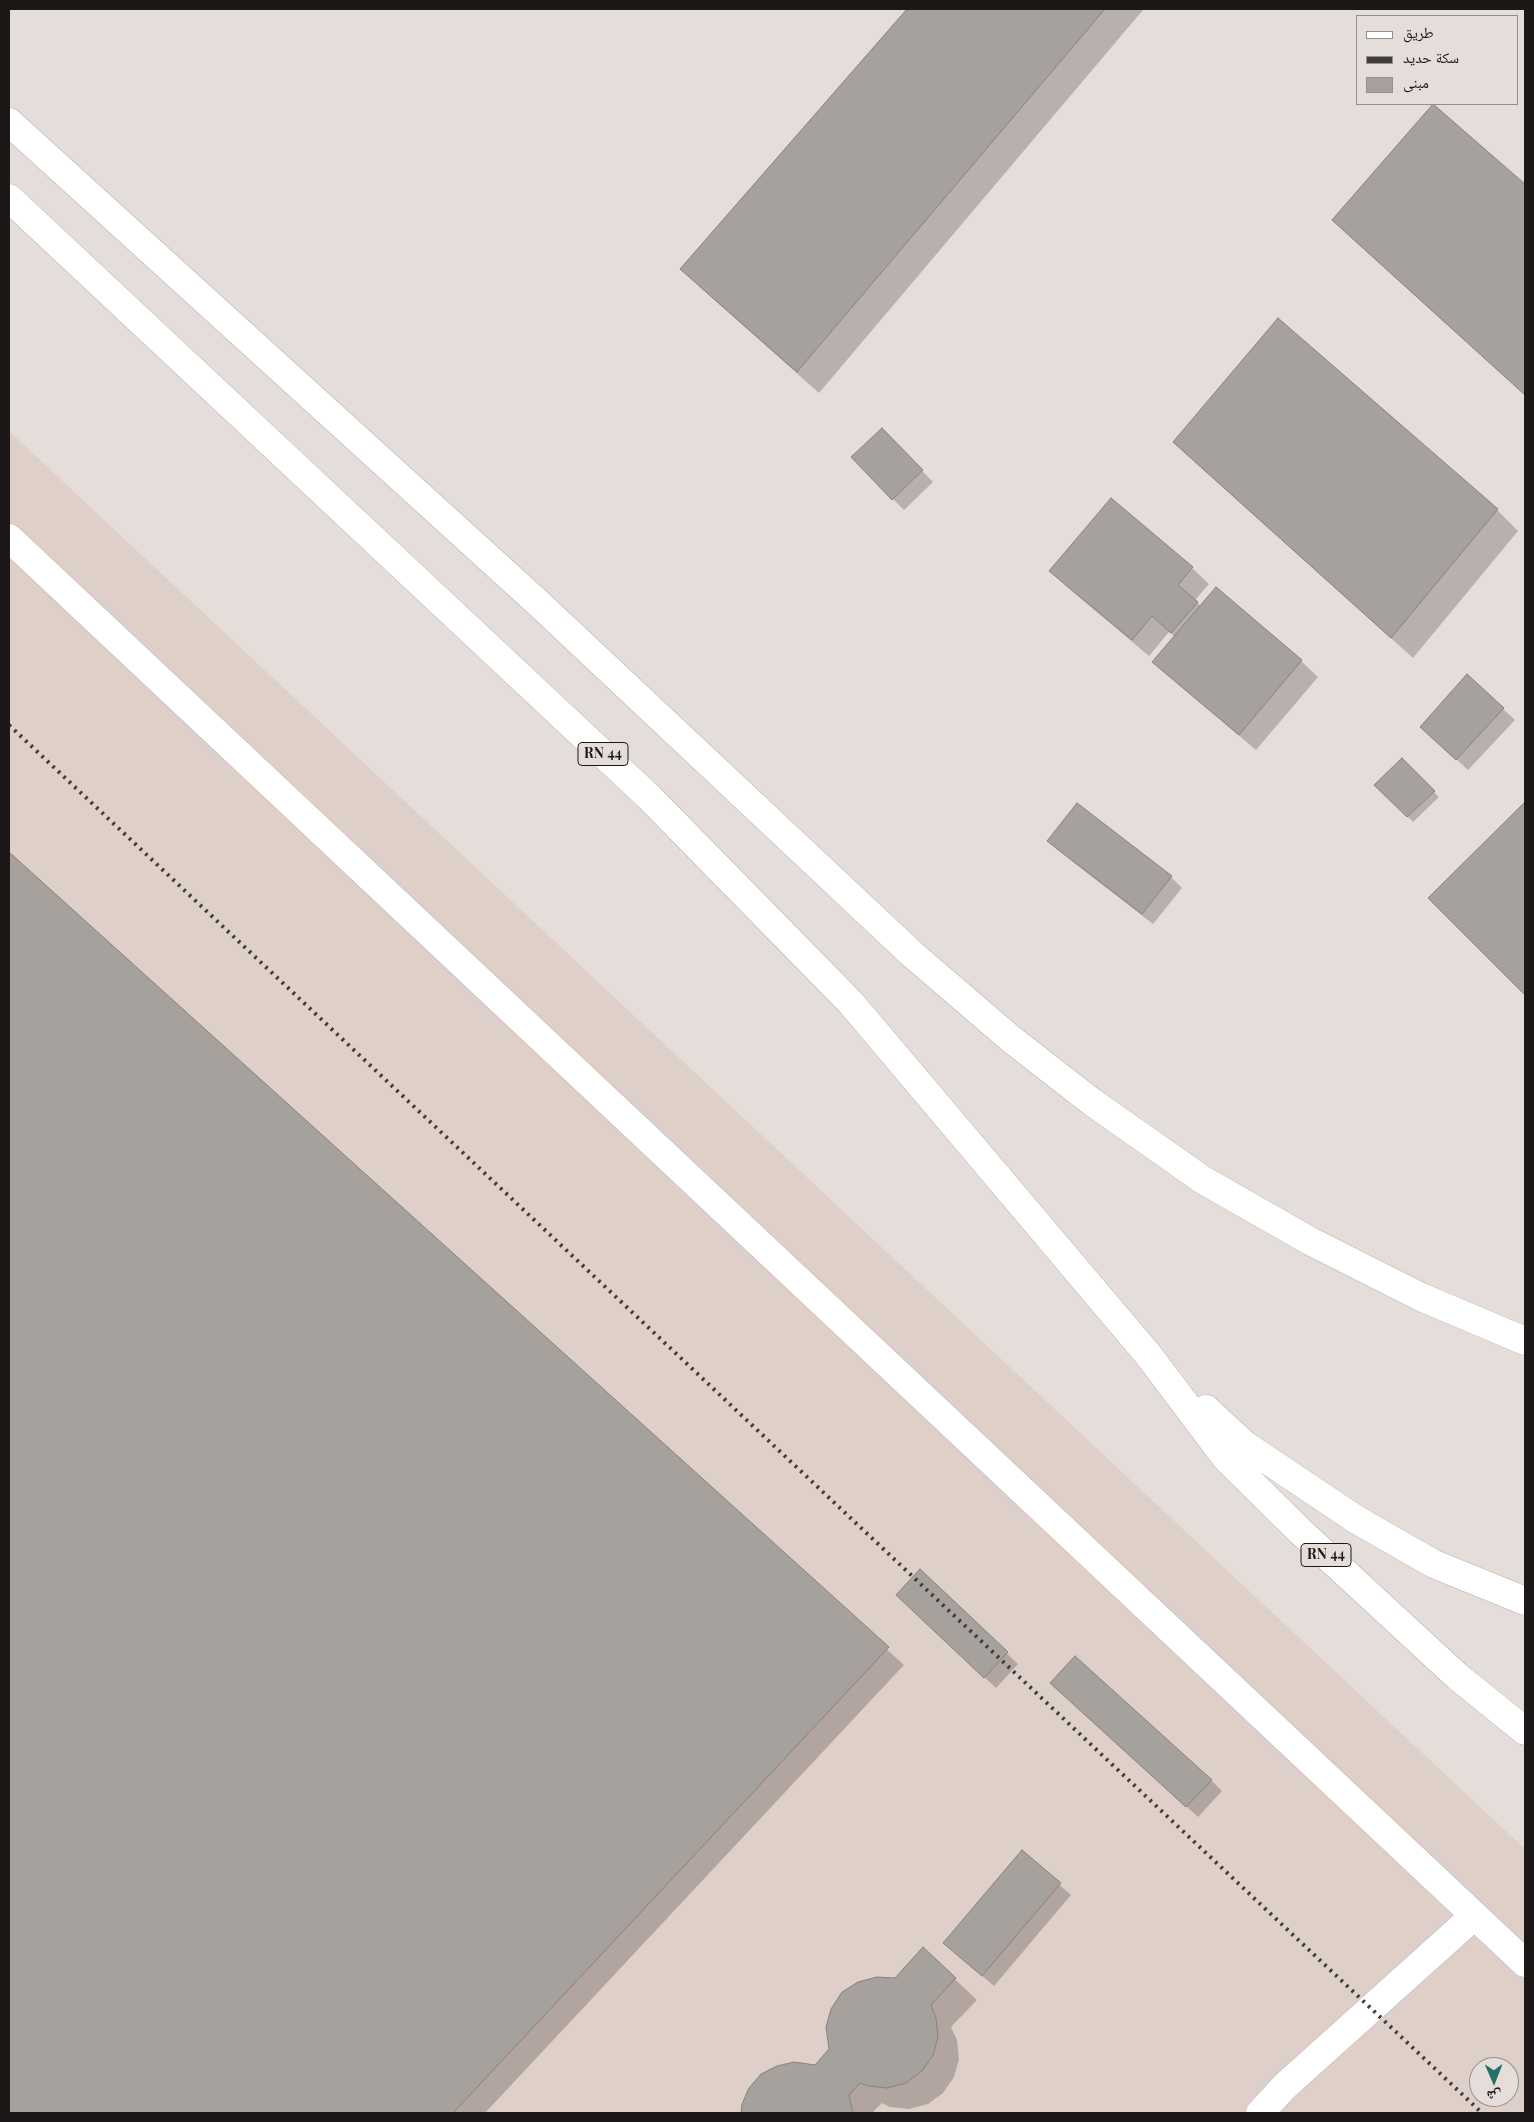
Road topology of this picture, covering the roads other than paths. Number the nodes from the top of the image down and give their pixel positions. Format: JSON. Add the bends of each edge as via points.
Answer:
{"nodes":[{"id":1,"x":9,"y":122,"type":"edge"},
{"id":2,"x":9,"y":198,"type":"edge"},
{"id":3,"x":9,"y":538,"type":"edge"},
{"id":4,"x":1525,"y":1341,"type":"edge"},
{"id":5,"x":1150,"y":1357,"type":"junction"},
{"id":6,"x":1525,"y":1601,"type":"edge"},
{"id":7,"x":1525,"y":1731,"type":"edge"},
{"id":8,"x":1474,"y":1916,"type":"junction"},
{"id":9,"x":1525,"y":1963,"type":"edge"},
{"id":10,"x":1260,"y":2113,"type":"edge"}],
"edges":[{"from":1,"to":4,"type":"main road","via":[[536,601],[912,954],[1011,1039],[1092,1102],[1203,1180],[1310,1241],[1421,1297]]},
{"from":2,"to":5,"type":"main road","number":"RN 44","via":[[650,798],[851,1003]]},
{"from":3,"to":8,"type":"main road"},
{"from":5,"to":6,"type":"main road","via":[[1245,1445],[1357,1520],[1434,1564]]},
{"from":5,"to":7,"type":"main road","number":"RN 44","via":[[1226,1458],[1457,1676]]},
{"from":8,"to":9,"type":"main road"},
{"from":8,"to":10,"type":"main road","via":[[1285,2086]]}]}
